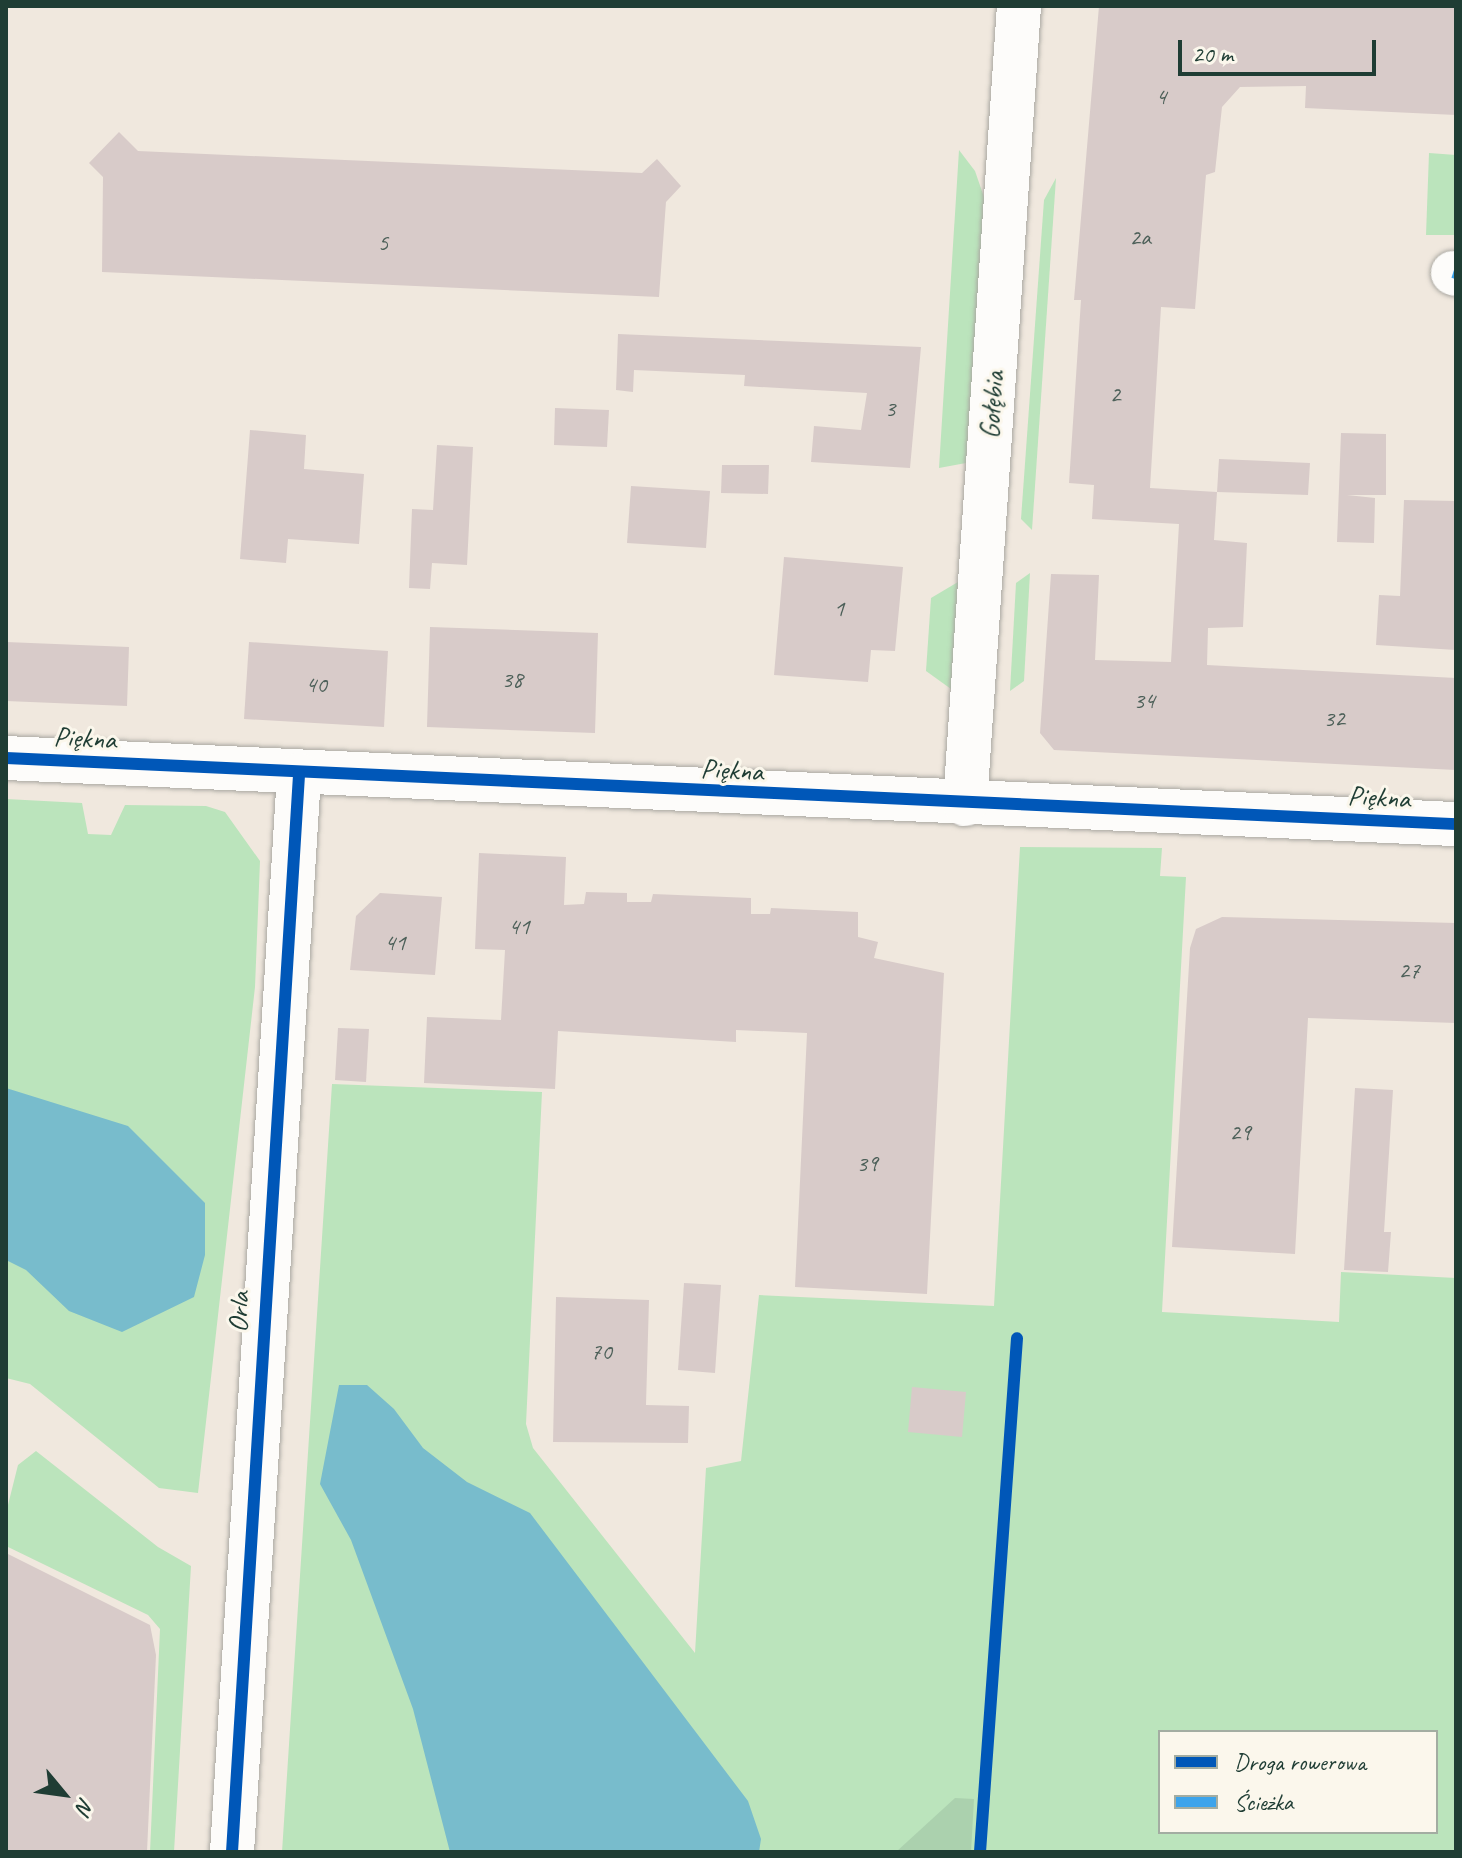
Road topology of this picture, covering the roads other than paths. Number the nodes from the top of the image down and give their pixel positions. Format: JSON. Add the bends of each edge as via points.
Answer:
{"nodes":[{"id":1,"x":1019,"y":6,"type":"edge"},
{"id":2,"x":6,"y":758,"type":"edge"},
{"id":3,"x":299,"y":775,"type":"junction"},
{"id":4,"x":965,"y":804,"type":"junction"},
{"id":5,"x":1456,"y":824,"type":"edge"},
{"id":6,"x":232,"y":1852,"type":"edge"}],
"edges":[{"from":1,"to":4,"type":"street","name":"Gołębia"},
{"from":2,"to":3,"type":"street","name":"Piękna"},
{"from":3,"to":4,"type":"street","name":"Piękna"},
{"from":3,"to":6,"type":"street","name":"Orla"},
{"from":4,"to":5,"type":"street","name":"Piękna"}]}
